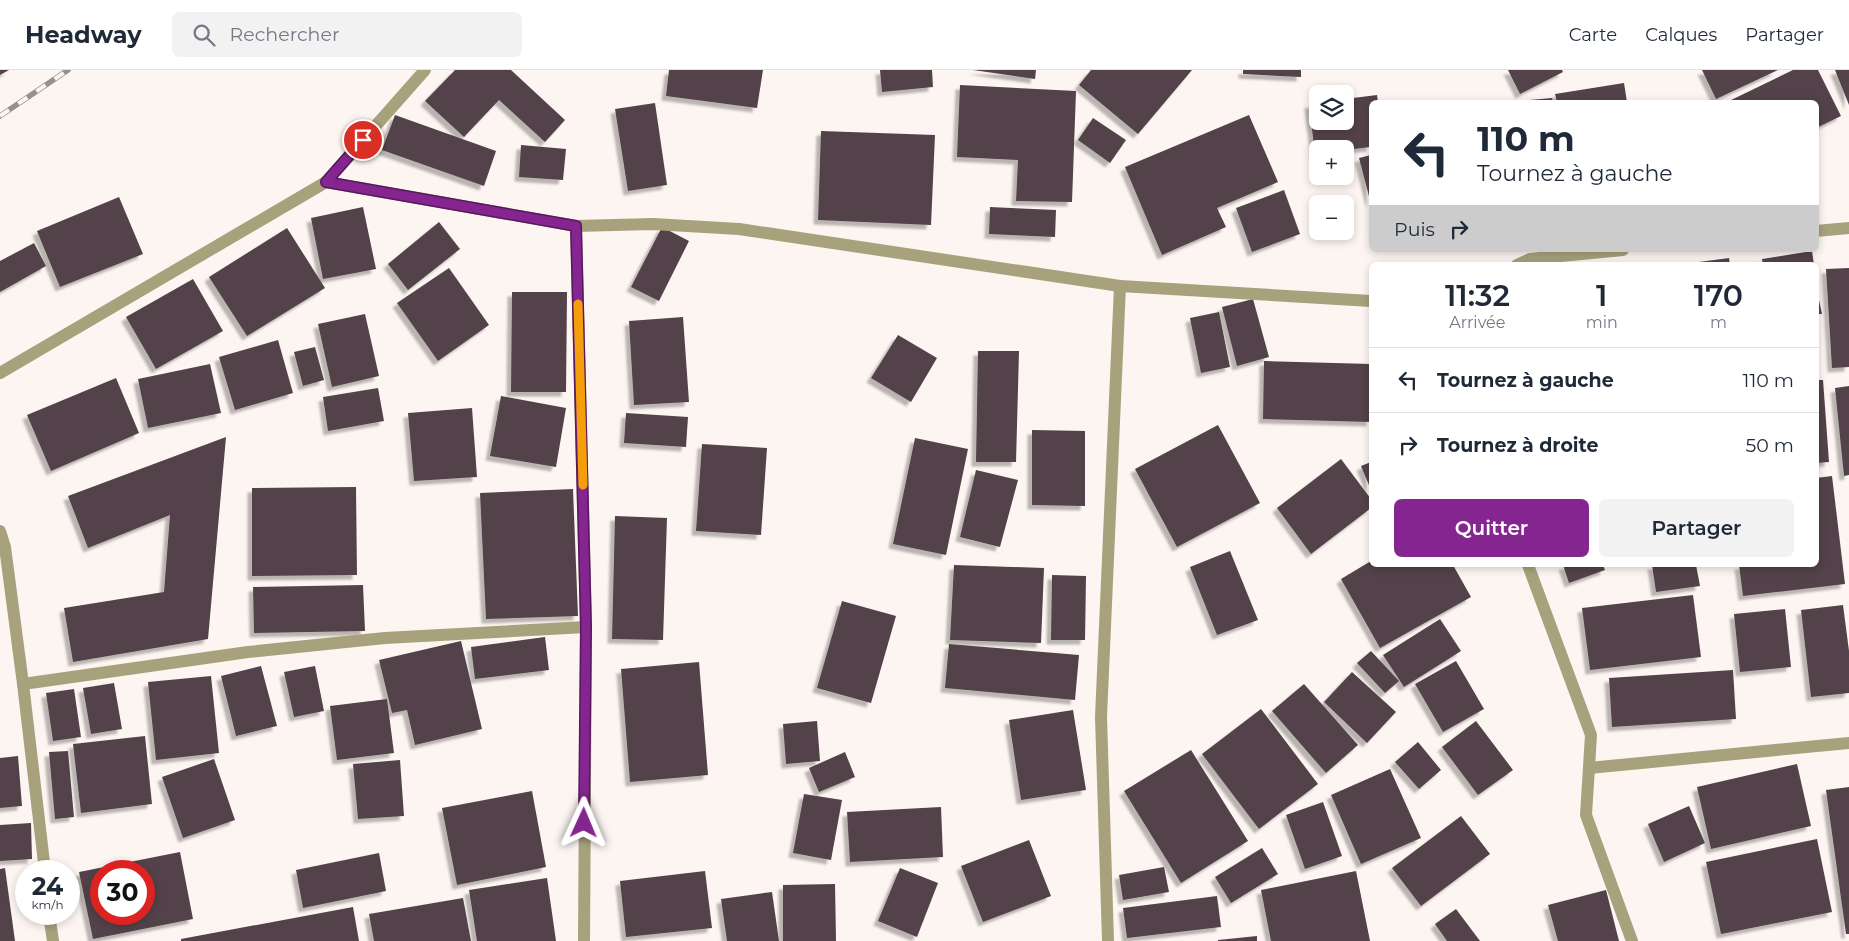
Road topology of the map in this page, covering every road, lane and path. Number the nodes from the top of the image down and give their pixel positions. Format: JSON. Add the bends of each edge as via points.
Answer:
{"nodes":[{"id":1,"x":424,"y":70,"type":"edge"},
{"id":2,"x":326,"y":182,"type":"junction"},
{"id":3,"x":576,"y":226,"type":"junction"},
{"id":4,"x":1849,"y":228,"type":"edge"},
{"id":5,"x":1819,"y":231,"type":"edge"},
{"id":6,"x":1602,"y":252,"type":"edge"},
{"id":7,"x":1524,"y":262,"type":"edge"},
{"id":8,"x":1120,"y":286,"type":"junction"},
{"id":9,"x":1369,"y":301,"type":"edge"},
{"id":10,"x":0,"y":373,"type":"edge"},
{"id":11,"x":0,"y":531,"type":"edge"},
{"id":12,"x":1529,"y":567,"type":"edge"},
{"id":13,"x":586,"y":627,"type":"junction"},
{"id":14,"x":23,"y":684,"type":"junction"},
{"id":15,"x":1849,"y":743,"type":"edge"},
{"id":16,"x":1589,"y":768,"type":"junction"},
{"id":17,"x":43,"y":860,"type":"edge"},
{"id":18,"x":50,"y":925,"type":"edge"},
{"id":19,"x":52,"y":941,"type":"edge"},
{"id":20,"x":584,"y":941,"type":"edge"},
{"id":21,"x":1108,"y":941,"type":"edge"},
{"id":22,"x":1632,"y":941,"type":"edge"}],
"edges":[{"from":1,"to":2,"type":"street"},
{"from":2,"to":3,"type":"street"},
{"from":2,"to":10,"type":"street"},
{"from":3,"to":8,"type":"street","via":[[653,224],[739,229]]},
{"from":3,"to":13,"type":"street"},
{"from":4,"to":5,"type":"street"},
{"from":6,"to":7,"type":"street"},
{"from":8,"to":9,"type":"street"},
{"from":8,"to":21,"type":"street","via":[[1101,717]]},
{"from":11,"to":14,"type":"street","via":[[5,547]]},
{"from":12,"to":16,"type":"street","via":[[1591,735]]},
{"from":13,"to":14,"type":"street","via":[[385,638],[248,652]]},
{"from":13,"to":20,"type":"street"},
{"from":14,"to":17,"type":"street"},
{"from":15,"to":16,"type":"street"},
{"from":16,"to":22,"type":"street","via":[[1586,815]]},
{"from":18,"to":19,"type":"street"}]}
